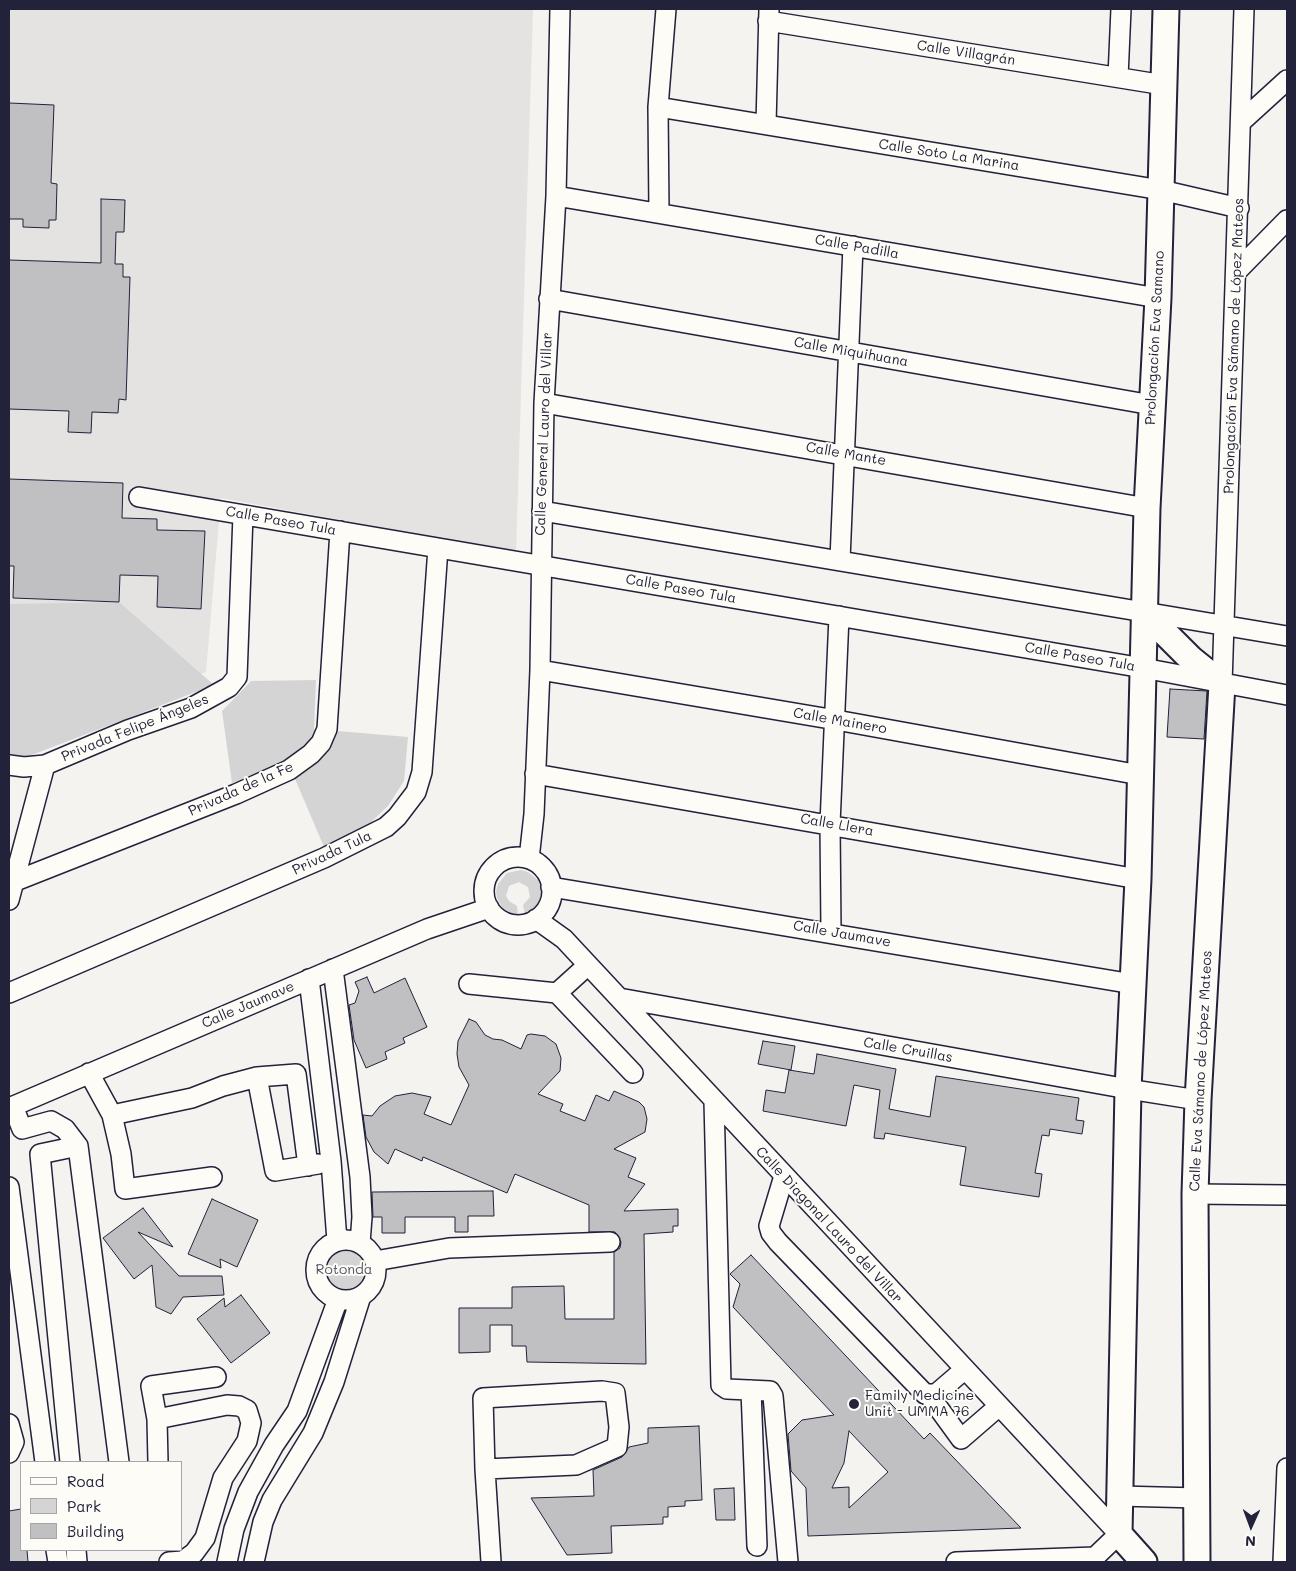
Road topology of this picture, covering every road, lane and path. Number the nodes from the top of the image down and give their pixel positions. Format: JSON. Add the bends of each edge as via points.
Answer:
{"nodes":[{"id":1,"x":560,"y":9,"type":"edge"},
{"id":2,"x":666,"y":9,"type":"edge"},
{"id":3,"x":1121,"y":9,"type":"edge"},
{"id":4,"x":1166,"y":9,"type":"edge"},
{"id":5,"x":1244,"y":9,"type":"edge"},
{"id":6,"x":768,"y":15,"type":"edge"},
{"id":7,"x":1118,"y":77,"type":"junction"},
{"id":8,"x":1287,"y":80,"type":"edge"},
{"id":9,"x":1164,"y":84,"type":"junction"},
{"id":10,"x":658,"y":107,"type":"junction"},
{"id":11,"x":1242,"y":121,"type":"junction"},
{"id":12,"x":766,"y":124,"type":"junction"},
{"id":13,"x":1161,"y":190,"type":"junction"},
{"id":14,"x":556,"y":196,"type":"junction"},
{"id":15,"x":1239,"y":208,"type":"junction"},
{"id":16,"x":659,"y":213,"type":"junction"},
{"id":17,"x":1287,"y":220,"type":"edge"},
{"id":18,"x":853,"y":246,"type":"junction"},
{"id":19,"x":1236,"y":272,"type":"junction"},
{"id":20,"x":1158,"y":298,"type":"junction"},
{"id":21,"x":549,"y":300,"type":"junction"},
{"id":22,"x":848,"y":351,"type":"junction"},
{"id":23,"x":544,"y":403,"type":"junction"},
{"id":24,"x":1152,"y":405,"type":"junction"},
{"id":25,"x":844,"y":454,"type":"junction"},
{"id":26,"x":139,"y":497,"type":"dead end"},
{"id":27,"x":1147,"y":508,"type":"junction"},
{"id":28,"x":542,"y":511,"type":"junction"},
{"id":29,"x":243,"y":515,"type":"junction"},
{"id":30,"x":340,"y":531,"type":"junction"},
{"id":31,"x":438,"y":548,"type":"junction"},
{"id":32,"x":840,"y":560,"type":"junction"},
{"id":33,"x":540,"y":566,"type":"junction"},
{"id":34,"x":1145,"y":613,"type":"junction"},
{"id":35,"x":838,"y":616,"type":"junction"},
{"id":36,"x":1224,"y":625,"type":"junction"},
{"id":37,"x":1287,"y":636,"type":"edge"},
{"id":38,"x":1143,"y":668,"type":"junction"},
{"id":39,"x":540,"y":670,"type":"junction"},
{"id":40,"x":1222,"y":684,"type":"junction"},
{"id":41,"x":1287,"y":695,"type":"edge"},
{"id":42,"x":836,"y":720,"type":"junction"},
{"id":43,"x":9,"y":765,"type":"edge"},
{"id":44,"x":45,"y":765,"type":"junction"},
{"id":45,"x":535,"y":774,"type":"junction"},
{"id":46,"x":1140,"y":775,"type":"junction"},
{"id":47,"x":830,"y":824,"type":"junction"},
{"id":48,"x":529,"y":859,"type":"junction"},
{"id":49,"x":1138,"y":878,"type":"junction"},
{"id":50,"x":551,"y":887,"type":"junction"},
{"id":51,"x":11,"y":891,"type":"edge"},
{"id":52,"x":489,"y":908,"type":"junction"},
{"id":53,"x":536,"y":919,"type":"junction"},
{"id":54,"x":831,"y":932,"type":"junction"},
{"id":55,"x":588,"y":965,"type":"junction"},
{"id":56,"x":333,"y":969,"type":"junction"},
{"id":57,"x":309,"y":979,"type":"junction"},
{"id":58,"x":469,"y":984,"type":"dead end"},
{"id":59,"x":1133,"y":984,"type":"junction"},
{"id":60,"x":9,"y":993,"type":"edge"},
{"id":61,"x":557,"y":993,"type":"junction"},
{"id":62,"x":619,"y":998,"type":"junction"},
{"id":63,"x":89,"y":1073,"type":"junction"},
{"id":64,"x":633,"y":1073,"type":"dead end"},
{"id":65,"x":257,"y":1078,"type":"junction"},
{"id":66,"x":1128,"y":1089,"type":"junction"},
{"id":67,"x":1198,"y":1100,"type":"junction"},
{"id":68,"x":714,"y":1101,"type":"junction"},
{"id":69,"x":11,"y":1107,"type":"edge"},
{"id":70,"x":112,"y":1114,"type":"junction"},
{"id":71,"x":78,"y":1146,"type":"junction"},
{"id":72,"x":332,"y":1161,"type":"junction"},
{"id":73,"x":308,"y":1166,"type":"junction"},
{"id":74,"x":784,"y":1176,"type":"junction"},
{"id":75,"x":212,"y":1177,"type":"dead end"},
{"id":76,"x":9,"y":1187,"type":"edge"},
{"id":77,"x":1195,"y":1194,"type":"junction"},
{"id":78,"x":1287,"y":1195,"type":"edge"},
{"id":79,"x":337,"y":1241,"type":"junction"},
{"id":80,"x":610,"y":1242,"type":"dead end"},
{"id":81,"x":360,"y":1244,"type":"junction"},
{"id":82,"x":374,"y":1261,"type":"junction"},
{"id":83,"x":362,"y":1296,"type":"junction"},
{"id":84,"x":338,"y":1299,"type":"junction"},
{"id":85,"x":964,"y":1370,"type":"junction"},
{"id":86,"x":216,"y":1377,"type":"dead end"},
{"id":87,"x":751,"y":1390,"type":"junction"},
{"id":88,"x":929,"y":1395,"type":"junction"},
{"id":89,"x":998,"y":1406,"type":"junction"},
{"id":90,"x":156,"y":1419,"type":"junction"},
{"id":91,"x":9,"y":1424,"type":"edge"},
{"id":92,"x":9,"y":1453,"type":"edge"},
{"id":93,"x":44,"y":1461,"type":"edge"},
{"id":94,"x":70,"y":1461,"type":"edge"},
{"id":95,"x":119,"y":1461,"type":"edge"},
{"id":96,"x":158,"y":1461,"type":"edge"},
{"id":97,"x":1287,"y":1468,"type":"edge"},
{"id":98,"x":486,"y":1469,"type":"junction"},
{"id":99,"x":1120,"y":1496,"type":"junction"},
{"id":100,"x":1198,"y":1498,"type":"junction"},
{"id":101,"x":1119,"y":1534,"type":"junction"},
{"id":102,"x":757,"y":1546,"type":"dead end"},
{"id":103,"x":169,"y":1562,"type":"edge"},
{"id":104,"x":227,"y":1562,"type":"edge"},
{"id":105,"x":254,"y":1562,"type":"edge"},
{"id":106,"x":491,"y":1562,"type":"edge"},
{"id":107,"x":788,"y":1562,"type":"edge"},
{"id":108,"x":956,"y":1562,"type":"edge"},
{"id":109,"x":1144,"y":1562,"type":"edge"},
{"id":110,"x":1197,"y":1562,"type":"edge"},
{"id":111,"x":1283,"y":1562,"type":"edge"}],
"edges":[{"from":1,"to":14,"type":"street","name":"Calle General Lauro del Villar"},
{"from":2,"to":10,"type":"street"},
{"from":3,"to":7,"type":"street"},
{"from":4,"to":9,"type":"main road","name":"Prolongación Eva Samano"},
{"from":5,"to":11,"type":"street","name":"Prolongación Eva Sámano de López Mateos"},
{"from":6,"to":7,"type":"street","name":"Calle Villagrán"},
{"from":6,"to":12,"type":"street"},
{"from":7,"to":9,"type":"street","name":"Calle Villagrán"},
{"from":8,"to":11,"type":"street"},
{"from":9,"to":13,"type":"main road","name":"Prolongación Eva Samano"},
{"from":10,"to":12,"type":"street","name":"Calle Soto La Marina"},
{"from":10,"to":16,"type":"street"},
{"from":11,"to":15,"type":"street","name":"Prolongación Eva Sámano de López Mateos"},
{"from":12,"to":13,"type":"street","name":"Calle Soto La Marina"},
{"from":13,"to":15,"type":"street","name":"Calle Soto La Marina"},
{"from":13,"to":20,"type":"main road","name":"Prolongación Eva Samano"},
{"from":14,"to":16,"type":"street","name":"Calle Padilla"},
{"from":14,"to":21,"type":"street","name":"Calle General Lauro del Villar"},
{"from":15,"to":19,"type":"street","name":"Prolongación Eva Sámano de López Mateos"},
{"from":16,"to":18,"type":"street","name":"Calle Padilla"},
{"from":17,"to":19,"type":"street"},
{"from":18,"to":20,"type":"street","name":"Calle Padilla"},
{"from":18,"to":22,"type":"street"},
{"from":19,"to":36,"type":"street","name":"Prolongación Eva Sámano de López Mateos"},
{"from":20,"to":24,"type":"main road","name":"Prolongación Eva Samano"},
{"from":21,"to":22,"type":"street","name":"Calle Miquihuana"},
{"from":21,"to":23,"type":"street","name":"Calle General Lauro del Villar"},
{"from":22,"to":24,"type":"street","name":"Calle Miquihuana"},
{"from":22,"to":25,"type":"street"},
{"from":23,"to":25,"type":"street","name":"Calle Mante"},
{"from":23,"to":28,"type":"street","name":"Calle General Lauro del Villar"},
{"from":24,"to":27,"type":"main road","name":"Prolongación Eva Samano"},
{"from":25,"to":27,"type":"street","name":"Calle Mante"},
{"from":25,"to":32,"type":"street"},
{"from":26,"to":29,"type":"street","name":"Calle Paseo Tula"},
{"from":27,"to":34,"type":"main road","name":"Prolongación Eva Samano"},
{"from":28,"to":32,"type":"street"},
{"from":28,"to":33,"type":"street","name":"Calle General Lauro del Villar"},
{"from":29,"to":30,"type":"street","name":"Calle Paseo Tula"},
{"from":29,"to":44,"type":"street","name":"Privada Felipe Ángeles","via":[[237,677],[229,687],[190,708]]},
{"from":30,"to":31,"type":"street","name":"Calle Paseo Tula"},
{"from":30,"to":51,"type":"street","name":"Privada de la Fe","via":[[327,729],[311,754],[289,770]]},
{"from":31,"to":33,"type":"street","name":"Calle Paseo Tula"},
{"from":31,"to":60,"type":"street","name":"Privada Tula","via":[[422,772],[416,792],[397,817],[386,827],[324,858]]},
{"from":32,"to":34,"type":"street"},
{"from":33,"to":35,"type":"street","name":"Calle Paseo Tula"},
{"from":33,"to":39,"type":"street","name":"Calle General Lauro del Villar"},
{"from":34,"to":36,"type":"street"},
{"from":34,"to":38,"type":"main road","name":"Prolongación Eva Samano"},
{"from":34,"to":40,"type":"main road","via":[[1191,659]]},
{"from":35,"to":38,"type":"street","name":"Calle Paseo Tula"},
{"from":35,"to":42,"type":"street"},
{"from":36,"to":37,"type":"street"},
{"from":36,"to":40,"type":"street","name":"Prolongación Eva Sámano de López Mateos"},
{"from":38,"to":40,"type":"street","name":"Calle Paseo Tula"},
{"from":38,"to":46,"type":"main road"},
{"from":39,"to":42,"type":"street","name":"Calle Mainero"},
{"from":39,"to":45,"type":"street","name":"Calle General Lauro del Villar"},
{"from":40,"to":41,"type":"street","name":"Calle Paseo Tula"},
{"from":40,"to":67,"type":"main road","name":"Calle Eva Sámano de López Mateos"},
{"from":42,"to":46,"type":"street","name":"Calle Mainero"},
{"from":42,"to":47,"type":"street"},
{"from":43,"to":44,"type":"street","name":"Privada Felipe Ángeles"},
{"from":44,"to":51,"type":"street","name":"Privada Felipe Ángeles"},
{"from":45,"to":47,"type":"street","name":"Calle Llera"},
{"from":45,"to":48,"type":"street","name":"Calle General Lauro del Villar","via":[[534,825]]},
{"from":46,"to":49,"type":"main road"},
{"from":47,"to":49,"type":"street","name":"Calle Llera"},
{"from":47,"to":54,"type":"street"},
{"from":48,"to":50,"type":"street","via":[[543,868]]},
{"from":48,"to":52,"type":"street","via":[[503,860],[490,872],[484,888]]},
{"from":49,"to":59,"type":"main road"},
{"from":50,"to":53,"type":"street","via":[[550,901]]},
{"from":50,"to":54,"type":"street","name":"Calle Jaumave"},
{"from":52,"to":53,"type":"street","via":[[499,919],[507,922],[524,924]]},
{"from":52,"to":56,"type":"street","name":"Calle Jaumave","via":[[427,928]]},
{"from":53,"to":55,"type":"street","name":"Calle Diagonal Lauro del Villar","via":[[564,939]]},
{"from":54,"to":59,"type":"street","name":"Calle Jaumave"},
{"from":55,"to":61,"type":"street"},
{"from":55,"to":62,"type":"street","name":"Calle Diagonal Lauro del Villar"},
{"from":56,"to":57,"type":"street","name":"Calle Jaumave"},
{"from":56,"to":81,"type":"street","via":[[360,1177]]},
{"from":57,"to":63,"type":"street","name":"Calle Jaumave"},
{"from":57,"to":72,"type":"street"},
{"from":58,"to":61,"type":"street"},
{"from":59,"to":66,"type":"main road"},
{"from":61,"to":64,"type":"street"},
{"from":62,"to":66,"type":"street","name":"Calle Cruillas"},
{"from":62,"to":68,"type":"street","name":"Calle Diagonal Lauro del Villar"},
{"from":63,"to":69,"type":"street","name":"Calle Jaumave"},
{"from":63,"to":70,"type":"street"},
{"from":65,"to":70,"type":"street","via":[[192,1098]]},
{"from":65,"to":73,"type":"street","via":[[275,1171]]},
{"from":65,"to":73,"type":"street","via":[[296,1074]]},
{"from":66,"to":67,"type":"street","name":"Calle Cruillas"},
{"from":66,"to":99,"type":"main road"},
{"from":67,"to":77,"type":"main road","name":"Calle Eva Sámano de López Mateos"},
{"from":68,"to":74,"type":"street","name":"Calle Diagonal Lauro del Villar"},
{"from":68,"to":87,"type":"street","via":[[721,1385],[727,1389]]},
{"from":69,"to":71,"type":"street","via":[[22,1129],[51,1121],[65,1129]]},
{"from":70,"to":75,"type":"street","via":[[125,1189]]},
{"from":71,"to":94,"type":"street","via":[[40,1154]]},
{"from":71,"to":95,"type":"street"},
{"from":72,"to":73,"type":"street"},
{"from":72,"to":79,"type":"street"},
{"from":74,"to":85,"type":"street","name":"Calle Diagonal Lauro del Villar"},
{"from":74,"to":88,"type":"street","via":[[771,1212],[771,1233]]},
{"from":76,"to":93,"type":"street"},
{"from":77,"to":78,"type":"street"},
{"from":77,"to":100,"type":"main road","name":"Calle Eva Sámano de López Mateos"},
{"from":79,"to":81,"type":"street"},
{"from":79,"to":84,"type":"street","via":[[324,1249],[315,1271],[320,1286]]},
{"from":80,"to":82,"type":"street","via":[[449,1248]]},
{"from":81,"to":82,"type":"street"},
{"from":82,"to":83,"type":"street","via":[[375,1277]]},
{"from":83,"to":84,"type":"street"},
{"from":83,"to":105,"type":"street","via":[[334,1382],[313,1433],[272,1500],[263,1522]]},
{"from":84,"to":104,"type":"street","via":[[297,1411],[265,1459],[248,1492],[234,1529]]},
{"from":85,"to":88,"type":"street","via":[[936,1394]]},
{"from":85,"to":89,"type":"street","name":"Calle Diagonal Lauro del Villar"},
{"from":86,"to":90,"type":"street","via":[[151,1386]]},
{"from":87,"to":102,"type":"street"},
{"from":87,"to":107,"type":"street","via":[[770,1391],[773,1396]]},
{"from":88,"to":89,"type":"street","via":[[961,1439]]},
{"from":89,"to":101,"type":"street","name":"Calle Diagonal Lauro del Villar"},
{"from":90,"to":96,"type":"street"},
{"from":90,"to":103,"type":"street","via":[[239,1406],[247,1410],[251,1423],[247,1441],[223,1478],[205,1538],[183,1561]]},
{"from":91,"to":92,"type":"street","via":[[14,1442]]},
{"from":97,"to":111,"type":"street"},
{"from":98,"to":98,"type":"street","via":[[483,1398],[615,1393],[619,1427],[617,1447],[576,1465]]},
{"from":98,"to":106,"type":"street"},
{"from":99,"to":100,"type":"street"},
{"from":99,"to":101,"type":"main road"},
{"from":100,"to":110,"type":"main road","name":"Calle Eva Sámano de López Mateos"},
{"from":101,"to":108,"type":"street","via":[[1095,1557]]},
{"from":101,"to":109,"type":"main road"}]}
